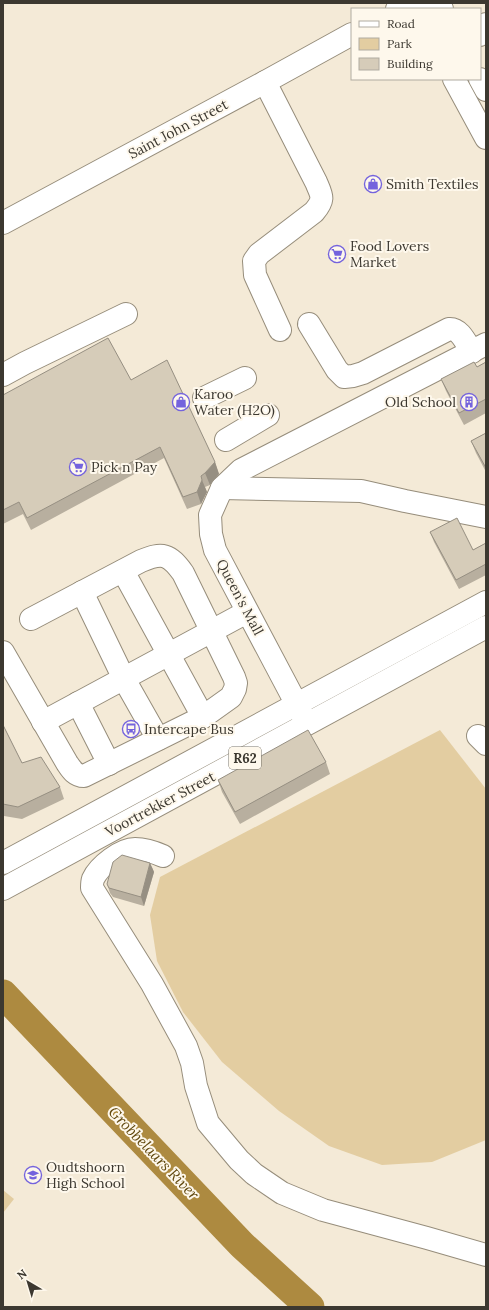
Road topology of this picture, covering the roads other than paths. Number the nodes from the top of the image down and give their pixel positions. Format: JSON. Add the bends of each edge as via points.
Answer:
{"nodes":[{"id":1,"x":408,"y":3,"type":"edge"},
{"id":2,"x":399,"y":8,"type":"edge"},
{"id":3,"x":486,"y":24,"type":"edge"},
{"id":4,"x":481,"y":33,"type":"edge"},
{"id":5,"x":351,"y":35,"type":"edge"},
{"id":6,"x":455,"y":80,"type":"edge"},
{"id":7,"x":481,"y":80,"type":"edge"},
{"id":8,"x":265,"y":82,"type":"junction"},
{"id":9,"x":486,"y":90,"type":"edge"},
{"id":10,"x":486,"y":138,"type":"edge"},
{"id":11,"x":3,"y":223,"type":"edge"},
{"id":12,"x":126,"y":314,"type":"dead end"},
{"id":13,"x":309,"y":324,"type":"dead end"},
{"id":14,"x":280,"y":330,"type":"dead end"},
{"id":15,"x":479,"y":348,"type":"edge"},
{"id":16,"x":3,"y":375,"type":"edge"},
{"id":17,"x":245,"y":378,"type":"dead end"},
{"id":18,"x":204,"y":398,"type":"dead end"},
{"id":19,"x":268,"y":415,"type":"dead end"},
{"id":20,"x":226,"y":440,"type":"dead end"},
{"id":21,"x":222,"y":488,"type":"junction"},
{"id":22,"x":486,"y":517,"type":"edge"},
{"id":23,"x":123,"y":571,"type":"junction"},
{"id":24,"x":82,"y":592,"type":"junction"},
{"id":25,"x":486,"y":602,"type":"edge"},
{"id":26,"x":248,"y":612,"type":"junction"},
{"id":27,"x":31,"y":619,"type":"dead end"},
{"id":28,"x":486,"y":627,"type":"edge"},
{"id":29,"x":212,"y":632,"type":"junction"},
{"id":30,"x":3,"y":652,"type":"edge"},
{"id":31,"x":169,"y":654,"type":"junction"},
{"id":32,"x":124,"y":679,"type":"junction"},
{"id":33,"x":78,"y":703,"type":"junction"},
{"id":34,"x":297,"y":705,"type":"junction"},
{"id":35,"x":203,"y":717,"type":"junction"},
{"id":36,"x":43,"y":722,"type":"junction"},
{"id":37,"x":307,"y":725,"type":"junction"},
{"id":38,"x":158,"y":739,"type":"junction"},
{"id":39,"x":109,"y":764,"type":"junction"},
{"id":40,"x":163,"y":856,"type":"dead end"},
{"id":41,"x":3,"y":863,"type":"edge"},
{"id":42,"x":3,"y":889,"type":"edge"},
{"id":43,"x":486,"y":1256,"type":"edge"}],
"edges":[{"from":1,"to":2,"type":"main road"},
{"from":3,"to":4,"type":"main road"},
{"from":5,"to":8,"type":"main road","name":"Saint John Street"},
{"from":6,"to":10,"type":"main road"},
{"from":7,"to":9,"type":"main road"},
{"from":8,"to":11,"type":"main road","name":"Saint John Street"},
{"from":8,"to":14,"type":"main road","via":[[321,195],[321,204],[314,212],[259,254],[254,261],[255,275]]},
{"from":12,"to":16,"type":"main road"},
{"from":13,"to":15,"type":"main road","via":[[344,377],[363,373],[453,328]]},
{"from":15,"to":21,"type":"main road","name":"Queen's Mall","via":[[242,470]]},
{"from":17,"to":18,"type":"main road"},
{"from":19,"to":20,"type":"main road"},
{"from":21,"to":22,"type":"main road","via":[[361,491]]},
{"from":21,"to":26,"type":"main road","name":"Queen's Mall","via":[[210,515],[211,534],[215,550]]},
{"from":23,"to":24,"type":"main road"},
{"from":23,"to":29,"type":"main road","via":[[155,555],[174,560]]},
{"from":23,"to":31,"type":"main road"},
{"from":24,"to":27,"type":"main road"},
{"from":24,"to":32,"type":"main road"},
{"from":25,"to":34,"type":"main road","name":"Voortrekker Street","number":"R62"},
{"from":26,"to":29,"type":"main road"},
{"from":26,"to":34,"type":"main road","name":"Queen's Mall"},
{"from":28,"to":37,"type":"main road","name":"Voortrekker Street","number":"R62"},
{"from":29,"to":31,"type":"main road"},
{"from":29,"to":35,"type":"main road","via":[[236,683],[231,697]]},
{"from":30,"to":36,"type":"main road"},
{"from":31,"to":32,"type":"main road"},
{"from":31,"to":35,"type":"main road"},
{"from":32,"to":33,"type":"main road"},
{"from":32,"to":38,"type":"main road"},
{"from":33,"to":36,"type":"main road"},
{"from":33,"to":39,"type":"main road"},
{"from":34,"to":37,"type":"main road","name":"Queen's Mall"},
{"from":34,"to":41,"type":"main road","name":"Voortrekker Street","number":"R62"},
{"from":35,"to":38,"type":"main road"},
{"from":36,"to":39,"type":"main road","via":[[73,772],[79,776]]},
{"from":37,"to":42,"type":"main road","name":"Voortrekker Street","number":"R62"},
{"from":38,"to":39,"type":"main road"},
{"from":40,"to":43,"type":"main road","via":[[147,850],[134,849],[122,853],[98,871],[92,888],[152,984],[186,1046],[208,1123],[238,1160],[282,1193],[322,1210]]}]}
